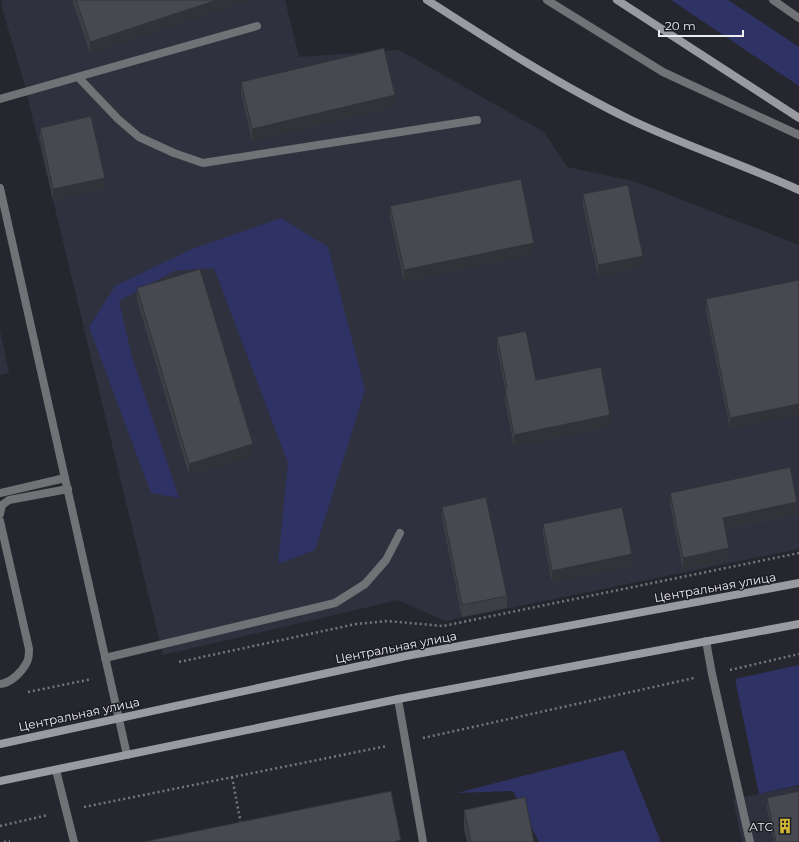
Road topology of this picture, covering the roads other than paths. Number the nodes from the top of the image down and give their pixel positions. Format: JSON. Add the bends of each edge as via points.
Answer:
{"nodes":[{"id":1,"x":427,"y":0,"type":"edge"},
{"id":2,"x":547,"y":0,"type":"edge"},
{"id":3,"x":618,"y":0,"type":"edge"},
{"id":4,"x":773,"y":0,"type":"edge"},
{"id":5,"x":799,"y":18,"type":"edge"},
{"id":6,"x":257,"y":26,"type":"dead end"},
{"id":7,"x":78,"y":77,"type":"junction"},
{"id":8,"x":0,"y":99,"type":"edge"},
{"id":9,"x":799,"y":118,"type":"edge"},
{"id":10,"x":477,"y":120,"type":"dead end"},
{"id":11,"x":799,"y":135,"type":"edge"},
{"id":12,"x":0,"y":188,"type":"edge"},
{"id":13,"x":799,"y":190,"type":"edge"},
{"id":14,"x":65,"y":478,"type":"junction"},
{"id":15,"x":68,"y":488,"type":"junction"},
{"id":16,"x":0,"y":493,"type":"edge"},
{"id":17,"x":0,"y":514,"type":"edge"},
{"id":18,"x":0,"y":521,"type":"edge"},
{"id":19,"x":400,"y":533,"type":"dead end"},
{"id":20,"x":799,"y":583,"type":"edge"},
{"id":21,"x":799,"y":624,"type":"edge"},
{"id":22,"x":706,"y":641,"type":"junction"},
{"id":23,"x":105,"y":658,"type":"junction"},
{"id":24,"x":0,"y":684,"type":"edge"},
{"id":25,"x":398,"y":699,"type":"junction"},
{"id":26,"x":119,"y":718,"type":"junction"},
{"id":27,"x":0,"y":744,"type":"edge"},
{"id":28,"x":127,"y":755,"type":"junction"},
{"id":29,"x":56,"y":770,"type":"junction"},
{"id":30,"x":0,"y":781,"type":"edge"},
{"id":31,"x":74,"y":842,"type":"edge"},
{"id":32,"x":423,"y":842,"type":"edge"},
{"id":33,"x":750,"y":842,"type":"edge"}],
"edges":[{"from":1,"to":13,"type":"main road","via":[[578,92],[631,120]]},
{"from":2,"to":11,"type":"street","via":[[663,72]]},
{"from":3,"to":9,"type":"main road"},
{"from":4,"to":5,"type":"street"},
{"from":6,"to":7,"type":"street"},
{"from":7,"to":8,"type":"street"},
{"from":7,"to":10,"type":"street","via":[[139,137],[203,163]]},
{"from":12,"to":14,"type":"street"},
{"from":14,"to":15,"type":"street"},
{"from":14,"to":16,"type":"street"},
{"from":15,"to":17,"type":"street","via":[[9,500],[2,505]]},
{"from":15,"to":23,"type":"street"},
{"from":18,"to":24,"type":"street","via":[[29,649],[28,661],[17,676]]},
{"from":19,"to":23,"type":"street","via":[[386,560],[365,584],[335,603]]},
{"from":20,"to":26,"type":"main road","name":"Центральная улица","via":[[406,656]]},
{"from":21,"to":22,"type":"main road"},
{"from":22,"to":25,"type":"main road"},
{"from":22,"to":33,"type":"street"},
{"from":23,"to":26,"type":"street"},
{"from":25,"to":28,"type":"main road"},
{"from":25,"to":32,"type":"street"},
{"from":26,"to":27,"type":"main road","name":"Центральная улица"},
{"from":26,"to":28,"type":"street"},
{"from":28,"to":29,"type":"main road"},
{"from":29,"to":30,"type":"main road"},
{"from":29,"to":31,"type":"street"}]}
